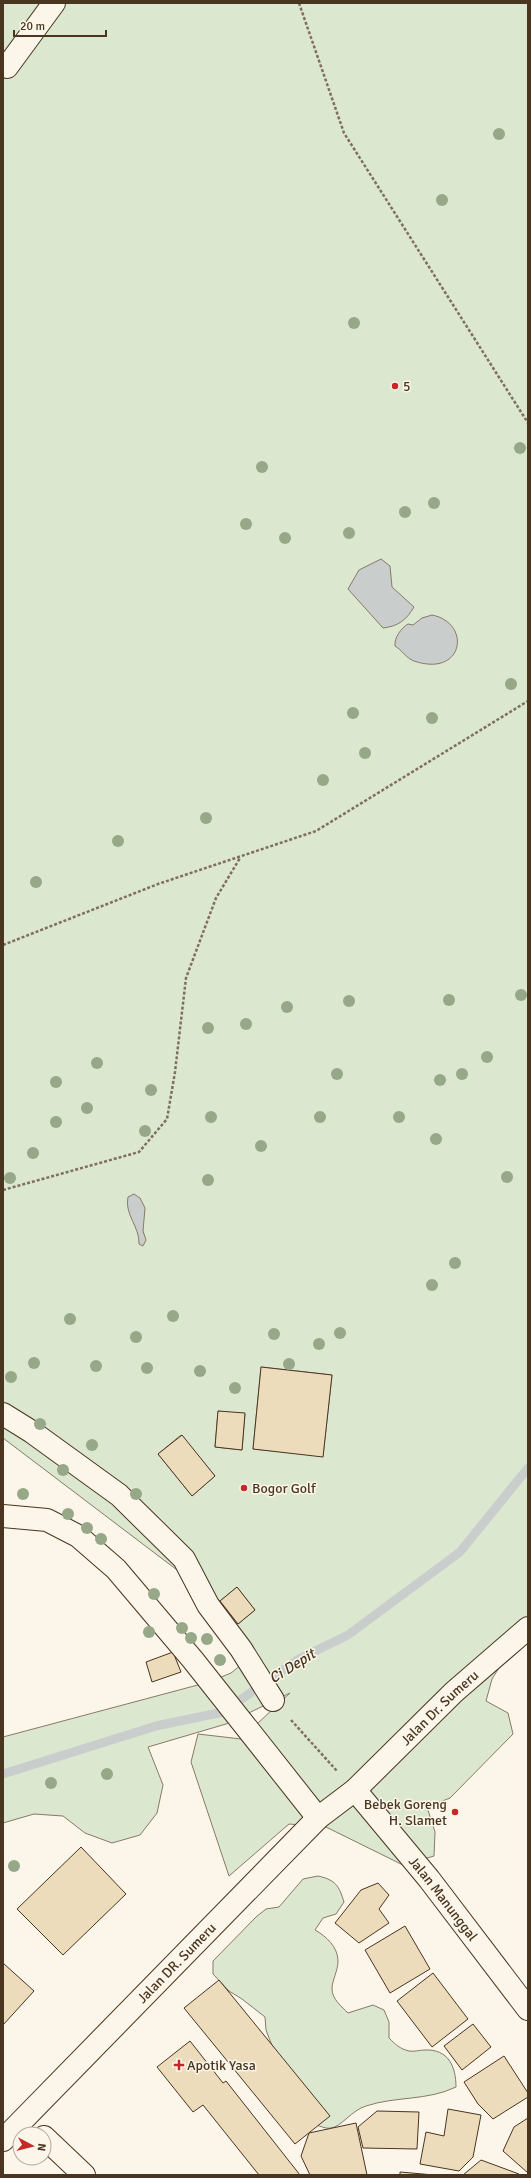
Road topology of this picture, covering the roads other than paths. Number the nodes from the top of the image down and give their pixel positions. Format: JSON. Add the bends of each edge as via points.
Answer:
{"nodes":[{"id":1,"x":54,"y":3,"type":"edge"},
{"id":2,"x":7,"y":67,"type":"dead end"},
{"id":3,"x":3,"y":1414,"type":"edge"},
{"id":4,"x":3,"y":1516,"type":"edge"},
{"id":5,"x":528,"y":1628,"type":"edge"},
{"id":6,"x":273,"y":1700,"type":"road end"},
{"id":7,"x":355,"y":1790,"type":"junction"},
{"id":8,"x":318,"y":1818,"type":"junction"},
{"id":9,"x":528,"y":2009,"type":"edge"},
{"id":10,"x":25,"y":2117,"type":"junction"},
{"id":11,"x":33,"y":2126,"type":"edge"},
{"id":12,"x":3,"y":2140,"type":"edge"},
{"id":13,"x":52,"y":2145,"type":"edge"},
{"id":14,"x":84,"y":2175,"type":"edge"}],
"edges":[{"from":1,"to":2,"type":"street"},
{"from":3,"to":6,"type":"street","via":[[119,1495],[184,1559],[208,1605],[241,1649]]},
{"from":4,"to":8,"type":"street","via":[[47,1520],[78,1536],[116,1569],[193,1660]]},
{"from":5,"to":7,"type":"street","name":"Jalan Dr. Sumeru","via":[[454,1692]]},
{"from":7,"to":8,"type":"street","name":"Jalan DR. Sumeru"},
{"from":7,"to":9,"type":"street","name":"Jalan Manunggal","via":[[429,1879]]},
{"from":8,"to":10,"type":"street","name":"Jalan DR. Sumeru"},
{"from":10,"to":11,"type":"street"},
{"from":10,"to":12,"type":"street","name":"Jalan DR. Sumeru"},
{"from":13,"to":14,"type":"street"}]}
